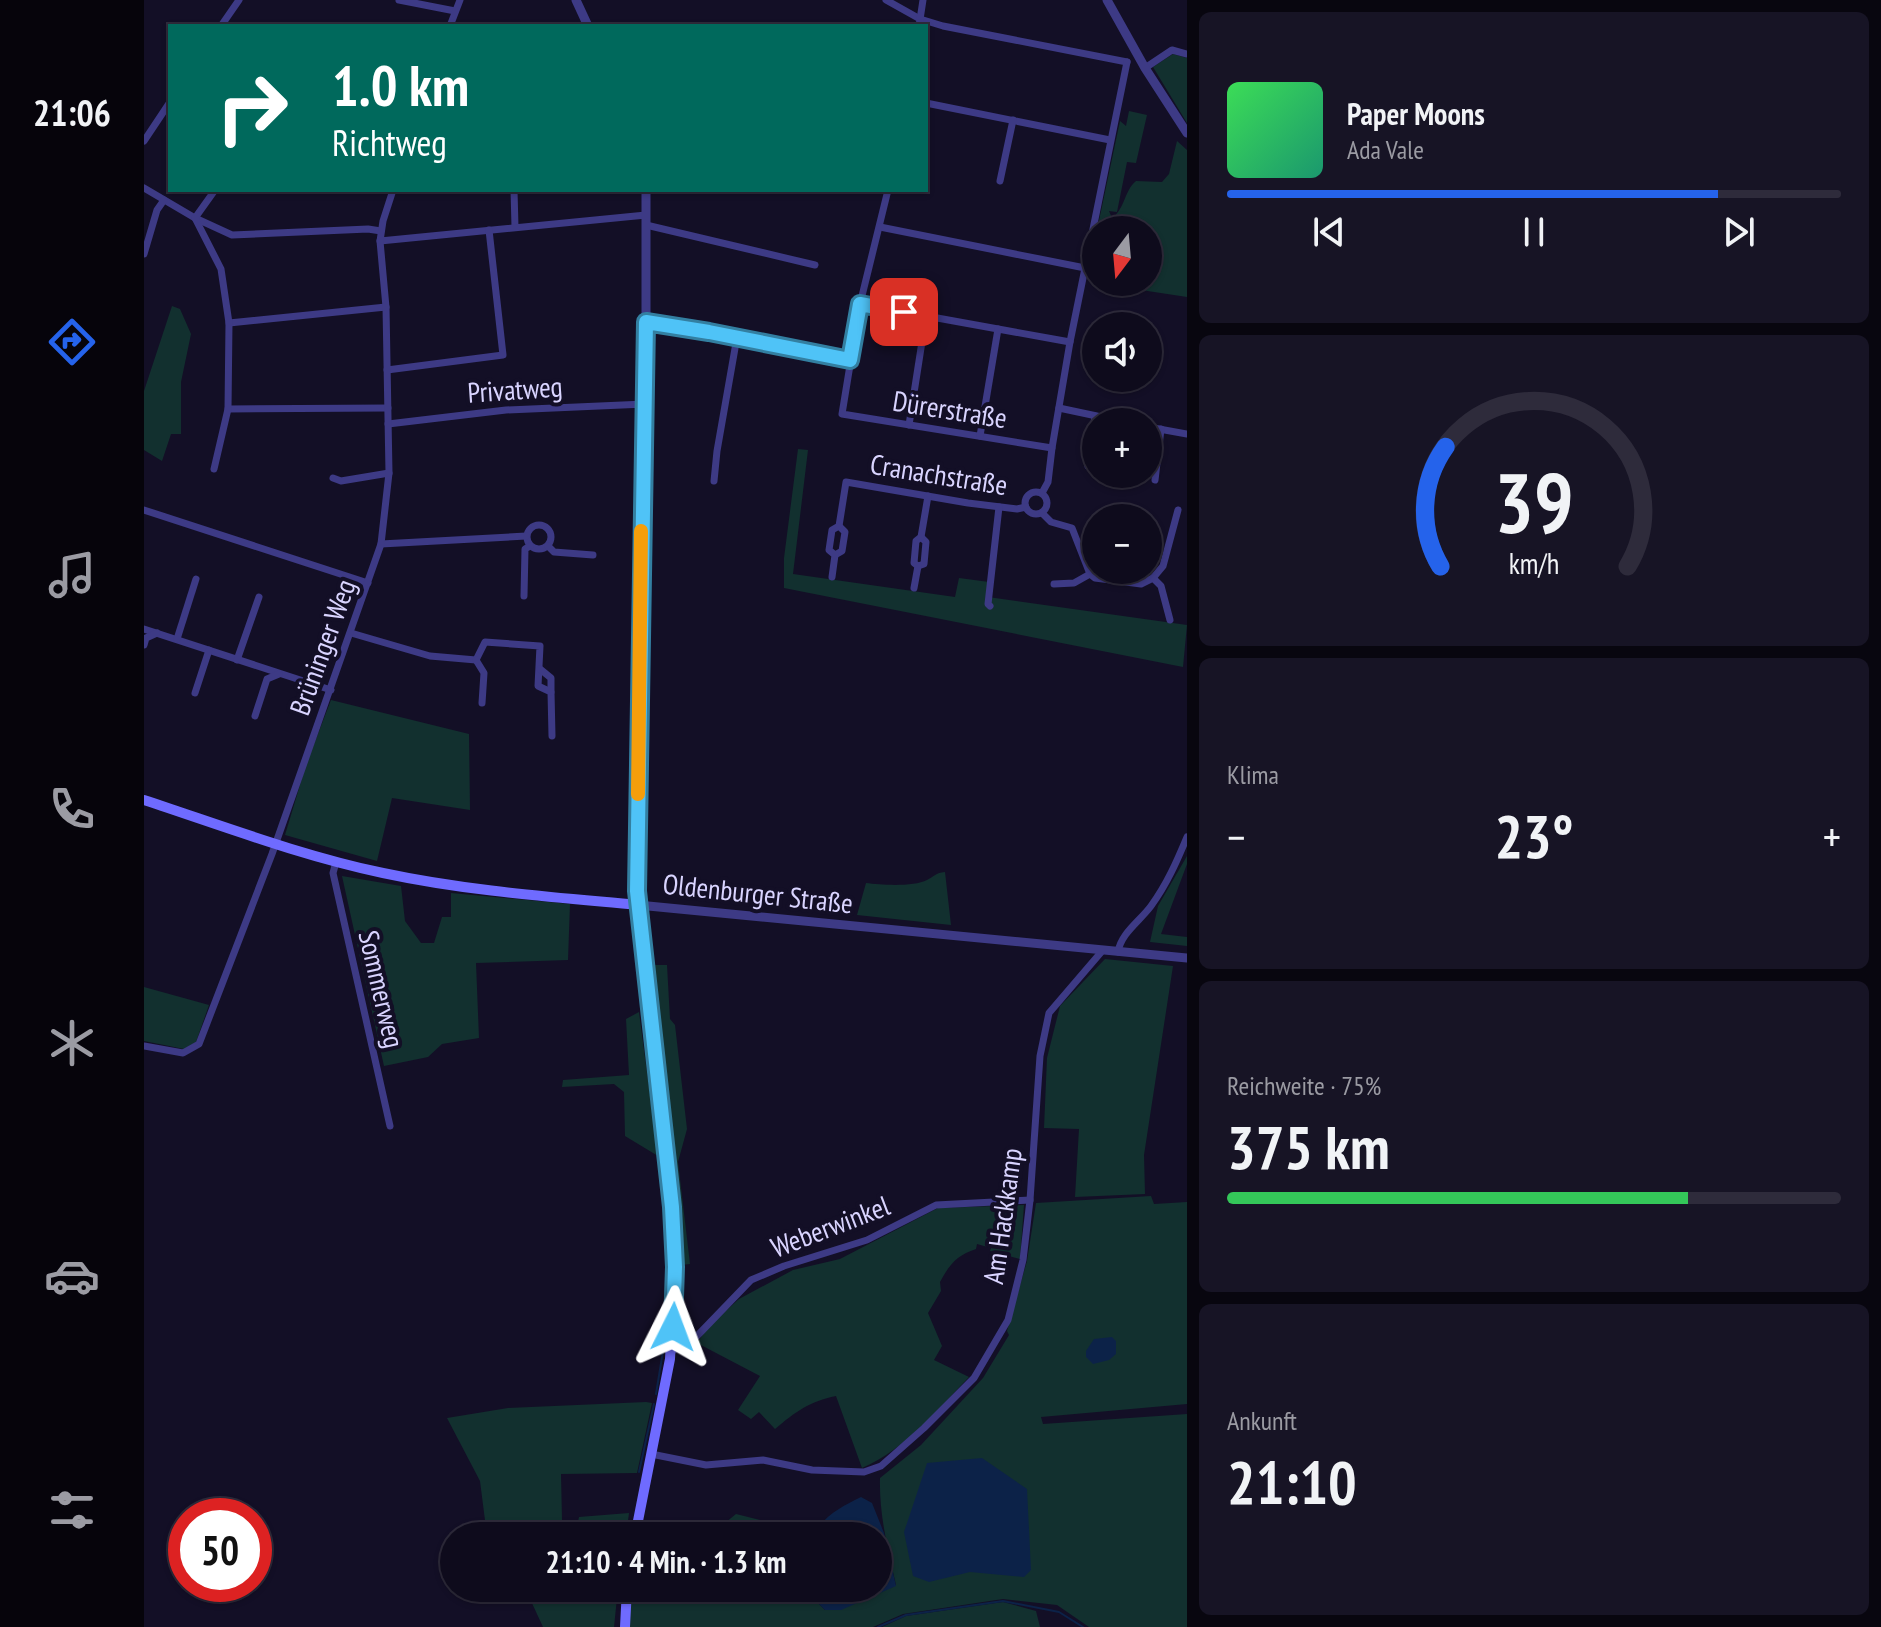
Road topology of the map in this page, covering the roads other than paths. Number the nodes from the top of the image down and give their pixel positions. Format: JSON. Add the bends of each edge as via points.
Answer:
{"nodes":[{"id":1,"x":239,"y":0,"type":"edge"},
{"id":2,"x":399,"y":0,"type":"edge"},
{"id":3,"x":460,"y":0,"type":"edge"},
{"id":4,"x":576,"y":0,"type":"edge"},
{"id":5,"x":886,"y":0,"type":"edge"},
{"id":6,"x":923,"y":0,"type":"edge"},
{"id":7,"x":1107,"y":0,"type":"edge"},
{"id":8,"x":455,"y":11,"type":"junction"},
{"id":9,"x":919,"y":23,"type":"edge"},
{"id":10,"x":222,"y":24,"type":"edge"},
{"id":11,"x":451,"y":24,"type":"edge"},
{"id":12,"x":587,"y":24,"type":"edge"},
{"id":13,"x":928,"y":25,"type":"edge"},
{"id":14,"x":1187,"y":54,"type":"edge"},
{"id":15,"x":1138,"y":56,"type":"junction"},
{"id":16,"x":1127,"y":62,"type":"junction"},
{"id":17,"x":1145,"y":68,"type":"junction"},
{"id":18,"x":928,"y":103,"type":"edge"},
{"id":19,"x":168,"y":105,"type":"edge"},
{"id":20,"x":1013,"y":120,"type":"junction"},
{"id":21,"x":1187,"y":133,"type":"edge"},
{"id":22,"x":1110,"y":140,"type":"junction"},
{"id":23,"x":144,"y":141,"type":"edge"},
{"id":24,"x":1000,"y":181,"type":"dead end"},
{"id":25,"x":144,"y":188,"type":"edge"},
{"id":26,"x":214,"y":192,"type":"edge"},
{"id":27,"x":392,"y":192,"type":"edge"},
{"id":28,"x":514,"y":192,"type":"edge"},
{"id":29,"x":646,"y":192,"type":"edge"},
{"id":30,"x":888,"y":192,"type":"edge"},
{"id":31,"x":164,"y":200,"type":"junction"},
{"id":32,"x":1095,"y":216,"type":"edge"},
{"id":33,"x":195,"y":218,"type":"junction"},
{"id":34,"x":646,"y":220,"type":"junction"},
{"id":35,"x":515,"y":227,"type":"junction"},
{"id":36,"x":880,"y":227,"type":"junction"},
{"id":37,"x":489,"y":230,"type":"junction"},
{"id":38,"x":381,"y":231,"type":"junction"},
{"id":39,"x":380,"y":241,"type":"junction"},
{"id":40,"x":144,"y":254,"type":"edge"},
{"id":41,"x":815,"y":265,"type":"dead end"},
{"id":42,"x":1082,"y":267,"type":"edge"},
{"id":43,"x":1082,"y":283,"type":"edge"},
{"id":44,"x":860,"y":304,"type":"junction"},
{"id":45,"x":386,"y":307,"type":"junction"},
{"id":46,"x":926,"y":316,"type":"junction"},
{"id":47,"x":646,"y":322,"type":"junction"},
{"id":48,"x":229,"y":323,"type":"junction"},
{"id":49,"x":998,"y":329,"type":"junction"},
{"id":50,"x":737,"y":337,"type":"junction"},
{"id":51,"x":1070,"y":342,"type":"junction"},
{"id":52,"x":850,"y":360,"type":"junction"},
{"id":53,"x":387,"y":370,"type":"junction"},
{"id":54,"x":645,"y":404,"type":"junction"},
{"id":55,"x":388,"y":408,"type":"junction"},
{"id":56,"x":1059,"y":408,"type":"junction"},
{"id":57,"x":228,"y":409,"type":"junction"},
{"id":58,"x":1082,"y":413,"type":"edge"},
{"id":59,"x":388,"y":424,"type":"junction"},
{"id":60,"x":909,"y":425,"type":"junction"},
{"id":61,"x":1162,"y":429,"type":"edge"},
{"id":62,"x":1187,"y":434,"type":"edge"},
{"id":63,"x":980,"y":436,"type":"junction"},
{"id":64,"x":1052,"y":448,"type":"junction"},
{"id":65,"x":214,"y":469,"type":"dead end"},
{"id":66,"x":389,"y":473,"type":"junction"},
{"id":67,"x":333,"y":478,"type":"dead end"},
{"id":68,"x":714,"y":481,"type":"dead end"},
{"id":69,"x":1042,"y":493,"type":"junction"},
{"id":70,"x":928,"y":496,"type":"junction"},
{"id":71,"x":999,"y":507,"type":"junction"},
{"id":72,"x":1026,"y":507,"type":"junction"},
{"id":73,"x":144,"y":510,"type":"edge"},
{"id":74,"x":1178,"y":510,"type":"dead end"},
{"id":75,"x":1042,"y":513,"type":"junction"},
{"id":76,"x":839,"y":526,"type":"junction"},
{"id":77,"x":526,"y":536,"type":"junction"},
{"id":78,"x":381,"y":544,"type":"junction"},
{"id":79,"x":530,"y":546,"type":"junction"},
{"id":80,"x":548,"y":546,"type":"junction"},
{"id":81,"x":1082,"y":554,"type":"edge"},
{"id":82,"x":593,"y":555,"type":"dead end"},
{"id":83,"x":835,"y":555,"type":"junction"},
{"id":84,"x":1162,"y":567,"type":"edge"},
{"id":85,"x":832,"y":577,"type":"dead end"},
{"id":86,"x":1082,"y":578,"type":"edge"},
{"id":87,"x":196,"y":579,"type":"dead end"},
{"id":88,"x":368,"y":583,"type":"junction"},
{"id":89,"x":1054,"y":584,"type":"dead end"},
{"id":90,"x":1159,"y":584,"type":"edge"},
{"id":91,"x":914,"y":588,"type":"dead end"},
{"id":92,"x":524,"y":596,"type":"dead end"},
{"id":93,"x":259,"y":597,"type":"dead end"},
{"id":94,"x":990,"y":606,"type":"dead end"},
{"id":95,"x":1170,"y":620,"type":"dead end"},
{"id":96,"x":351,"y":633,"type":"junction"},
{"id":97,"x":145,"y":637,"type":"edge"},
{"id":98,"x":177,"y":639,"type":"junction"},
{"id":99,"x":209,"y":650,"type":"junction"},
{"id":100,"x":237,"y":660,"type":"junction"},
{"id":101,"x":476,"y":660,"type":"junction"},
{"id":102,"x":262,"y":669,"type":"junction"},
{"id":103,"x":540,"y":669,"type":"junction"},
{"id":104,"x":279,"y":674,"type":"junction"},
{"id":105,"x":267,"y":679,"type":"junction"},
{"id":106,"x":331,"y":690,"type":"junction"},
{"id":107,"x":551,"y":692,"type":"junction"},
{"id":108,"x":195,"y":693,"type":"dead end"},
{"id":109,"x":482,"y":703,"type":"dead end"},
{"id":110,"x":255,"y":716,"type":"dead end"},
{"id":111,"x":552,"y":736,"type":"dead end"},
{"id":112,"x":144,"y":800,"type":"edge"},
{"id":113,"x":1187,"y":837,"type":"edge"},
{"id":114,"x":274,"y":843,"type":"junction"},
{"id":115,"x":336,"y":862,"type":"junction"},
{"id":116,"x":638,"y":905,"type":"junction"},
{"id":117,"x":1103,"y":950,"type":"junction"},
{"id":118,"x":1118,"y":952,"type":"junction"},
{"id":119,"x":1187,"y":958,"type":"edge"},
{"id":120,"x":144,"y":1046,"type":"edge"},
{"id":121,"x":390,"y":1126,"type":"dead end"},
{"id":122,"x":1030,"y":1200,"type":"junction"},
{"id":123,"x":671,"y":1352,"type":"junction"},
{"id":124,"x":651,"y":1454,"type":"junction"},
{"id":125,"x":638,"y":1522,"type":"edge"},
{"id":126,"x":626,"y":1602,"type":"edge"},
{"id":127,"x":625,"y":1627,"type":"edge"}],
"edges":[{"from":1,"to":10,"type":"street"},
{"from":2,"to":8,"type":"street"},
{"from":3,"to":8,"type":"street"},
{"from":4,"to":12,"type":"street"},
{"from":5,"to":9,"type":"street"},
{"from":6,"to":9,"type":"street"},
{"from":7,"to":15,"type":"street"},
{"from":8,"to":11,"type":"street"},
{"from":13,"to":16,"type":"street"},
{"from":14,"to":17,"type":"street","via":[[1172,50]]},
{"from":15,"to":16,"type":"street"},
{"from":15,"to":17,"type":"street"},
{"from":16,"to":22,"type":"street"},
{"from":17,"to":21,"type":"street"},
{"from":18,"to":20,"type":"street"},
{"from":19,"to":23,"type":"street"},
{"from":20,"to":22,"type":"street"},
{"from":20,"to":24,"type":"street"},
{"from":22,"to":32,"type":"street"},
{"from":25,"to":31,"type":"street"},
{"from":26,"to":33,"type":"street"},
{"from":27,"to":38,"type":"street","name":"Brüninger Weg"},
{"from":28,"to":35,"type":"street"},
{"from":29,"to":34,"type":"street"},
{"from":30,"to":36,"type":"street"},
{"from":31,"to":33,"type":"street"},
{"from":31,"to":40,"type":"street"},
{"from":33,"to":38,"type":"street","via":[[232,235]]},
{"from":33,"to":48,"type":"street","via":[[221,269]]},
{"from":34,"to":35,"type":"street"},
{"from":34,"to":41,"type":"street"},
{"from":34,"to":47,"type":"street"},
{"from":35,"to":37,"type":"street"},
{"from":36,"to":42,"type":"street"},
{"from":36,"to":44,"type":"street"},
{"from":37,"to":39,"type":"street"},
{"from":37,"to":53,"type":"street","via":[[503,355]]},
{"from":38,"to":39,"type":"street","name":"Brüninger Weg"},
{"from":39,"to":45,"type":"street","name":"Brüninger Weg"},
{"from":43,"to":51,"type":"street"},
{"from":44,"to":46,"type":"street"},
{"from":44,"to":52,"type":"street"},
{"from":45,"to":48,"type":"street"},
{"from":45,"to":53,"type":"street","name":"Brüninger Weg"},
{"from":46,"to":49,"type":"street"},
{"from":46,"to":60,"type":"street"},
{"from":47,"to":50,"type":"street"},
{"from":47,"to":54,"type":"street"},
{"from":48,"to":57,"type":"street"},
{"from":49,"to":51,"type":"street"},
{"from":49,"to":63,"type":"street"},
{"from":50,"to":52,"type":"street"},
{"from":50,"to":68,"type":"street"},
{"from":51,"to":56,"type":"street"},
{"from":52,"to":60,"type":"street","name":"Dürerstraße","via":[[842,414]]},
{"from":53,"to":55,"type":"street","name":"Brüninger Weg"},
{"from":54,"to":59,"type":"street","name":"Privatweg","via":[[498,410]]},
{"from":54,"to":116,"type":"street"},
{"from":55,"to":57,"type":"street"},
{"from":55,"to":59,"type":"street","name":"Brüninger Weg"},
{"from":56,"to":58,"type":"street"},
{"from":56,"to":64,"type":"street"},
{"from":57,"to":65,"type":"street"},
{"from":59,"to":66,"type":"street","name":"Brüninger Weg"},
{"from":60,"to":63,"type":"street","name":"Dürerstraße"},
{"from":61,"to":62,"type":"street"},
{"from":63,"to":64,"type":"street","name":"Dürerstraße"},
{"from":64,"to":69,"type":"street"},
{"from":66,"to":67,"type":"street"},
{"from":66,"to":78,"type":"street","name":"Brüninger Weg"},
{"from":69,"to":72,"type":"street","via":[[1031,493]]},
{"from":69,"to":75,"type":"street","via":[[1048,505]]},
{"from":70,"to":71,"type":"street","name":"Cranachstraße"},
{"from":70,"to":76,"type":"street","name":"Cranachstraße","via":[[846,482]]},
{"from":70,"to":91,"type":"street","via":[[916,541]]},
{"from":71,"to":72,"type":"street","name":"Cranachstraße"},
{"from":71,"to":94,"type":"street"},
{"from":72,"to":75,"type":"street"},
{"from":73,"to":88,"type":"street"},
{"from":74,"to":84,"type":"street"},
{"from":75,"to":81,"type":"street","via":[[1051,522],[1072,528]]},
{"from":76,"to":83,"type":"street","via":[[845,532],[842,551]]},
{"from":76,"to":83,"type":"street","via":[[832,530],[829,550]]},
{"from":77,"to":78,"type":"street"},
{"from":77,"to":79,"type":"street"},
{"from":77,"to":80,"type":"street","via":[[532,527],[544,526],[551,535]]},
{"from":78,"to":88,"type":"street","name":"Brüninger Weg"},
{"from":79,"to":80,"type":"street"},
{"from":79,"to":92,"type":"street","via":[[525,549]]},
{"from":80,"to":82,"type":"street","via":[[554,552]]},
{"from":83,"to":85,"type":"street"},
{"from":86,"to":89,"type":"street"},
{"from":87,"to":98,"type":"street"},
{"from":88,"to":96,"type":"street","name":"Brüninger Weg"},
{"from":90,"to":95,"type":"street"},
{"from":93,"to":100,"type":"street"},
{"from":96,"to":101,"type":"street","via":[[430,656]]},
{"from":96,"to":106,"type":"street","name":"Brüninger Weg"},
{"from":97,"to":98,"type":"street","via":[[157,633]]},
{"from":98,"to":99,"type":"street"},
{"from":99,"to":100,"type":"street"},
{"from":99,"to":108,"type":"street"},
{"from":100,"to":102,"type":"street"},
{"from":101,"to":103,"type":"street","via":[[485,642],[540,646]]},
{"from":101,"to":109,"type":"street","via":[[484,673]]},
{"from":102,"to":104,"type":"street"},
{"from":102,"to":105,"type":"street"},
{"from":103,"to":107,"type":"street","via":[[551,678]]},
{"from":103,"to":107,"type":"street","via":[[538,686]]},
{"from":104,"to":105,"type":"street"},
{"from":104,"to":106,"type":"street"},
{"from":105,"to":110,"type":"street"},
{"from":106,"to":114,"type":"street","name":"Brüninger Weg"},
{"from":107,"to":111,"type":"street"},
{"from":112,"to":114,"type":"main road","name":"Oldenburger Straße"},
{"from":113,"to":118,"type":"street","via":[[1165,885],[1120,941]]},
{"from":114,"to":115,"type":"main road","name":"Oldenburger Straße"},
{"from":114,"to":120,"type":"street","name":"Brüninger Weg","via":[[199,1044],[183,1053]]},
{"from":115,"to":116,"type":"main road","name":"Oldenburger Straße","via":[[420,881]]},
{"from":115,"to":121,"type":"street","name":"Sommerweg","via":[[333,873]]},
{"from":116,"to":117,"type":"street","name":"Oldenburger Straße"},
{"from":116,"to":123,"type":"main road","via":[[672,1207]]},
{"from":117,"to":118,"type":"street","name":"Oldenburger Straße"},
{"from":117,"to":122,"type":"street","name":"Am Hackkamp","via":[[1049,1013],[1040,1056]]},
{"from":118,"to":119,"type":"street","name":"Oldenburger Straße"},
{"from":122,"to":123,"type":"street","name":"Weberwinkel","via":[[936,1205],[867,1240],[784,1266],[751,1280],[697,1336]]},
{"from":122,"to":124,"type":"street","name":"Am Hackkamp","via":[[1023,1260],[999,1339],[974,1378],[881,1466],[840,1473],[763,1460],[706,1465]]},
{"from":123,"to":124,"type":"main road"},
{"from":124,"to":125,"type":"main road"},
{"from":126,"to":127,"type":"main road"}]}
